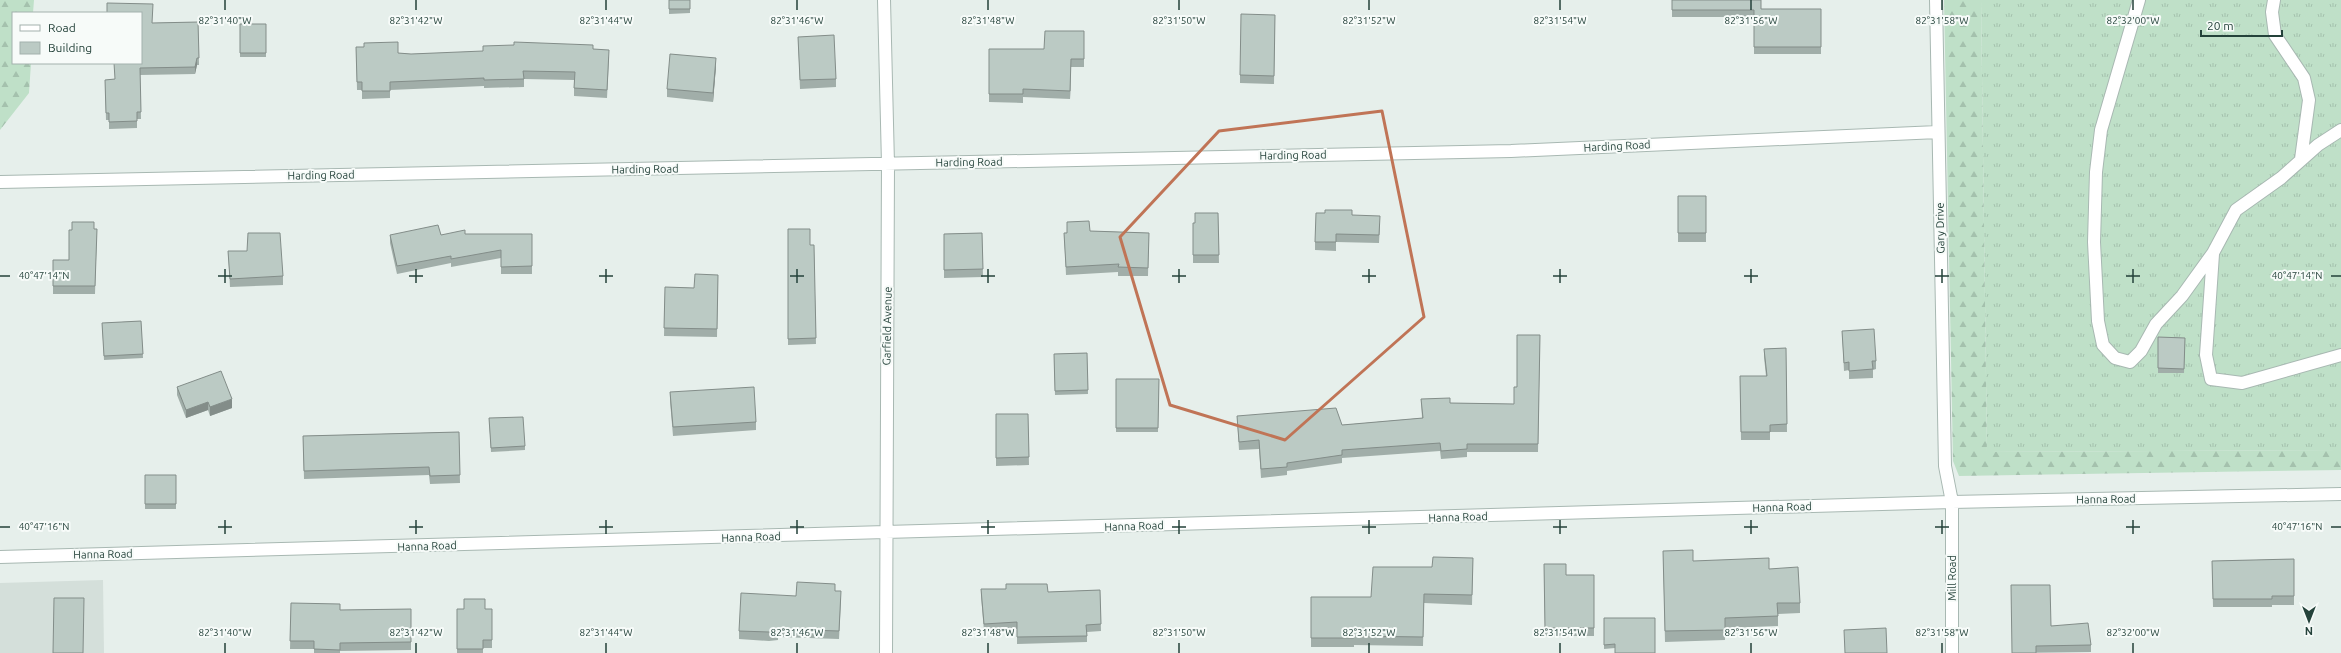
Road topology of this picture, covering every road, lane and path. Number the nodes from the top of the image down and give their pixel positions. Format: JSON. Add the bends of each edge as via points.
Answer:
{"nodes":[{"id":1,"x":884,"y":0,"type":"edge"},
{"id":2,"x":1936,"y":0,"type":"edge"},
{"id":3,"x":2139,"y":0,"type":"edge"},
{"id":4,"x":2274,"y":0,"type":"edge"},
{"id":5,"x":2341,"y":130,"type":"edge"},
{"id":6,"x":1938,"y":132,"type":"junction"},
{"id":7,"x":2301,"y":158,"type":"junction"},
{"id":8,"x":888,"y":164,"type":"junction"},
{"id":9,"x":0,"y":182,"type":"edge"},
{"id":10,"x":2213,"y":252,"type":"junction"},
{"id":11,"x":2341,"y":355,"type":"edge"},
{"id":12,"x":2341,"y":494,"type":"edge"},
{"id":13,"x":1952,"y":502,"type":"junction"},
{"id":14,"x":885,"y":533,"type":"junction"},
{"id":15,"x":0,"y":557,"type":"edge"},
{"id":16,"x":886,"y":653,"type":"edge"},
{"id":17,"x":1952,"y":653,"type":"edge"}],
"edges":[{"from":1,"to":8,"type":"street","name":"Garfield Avenue"},
{"from":2,"to":6,"type":"street","name":"Gary Drive"},
{"from":3,"to":10,"type":"street","via":[[2101,130],[2096,172],[2094,242],[2098,321],[2103,345],[2115,358],[2130,362],[2142,351],[2156,324],[2182,296]]},
{"from":4,"to":7,"type":"street","via":[[2272,12],[2275,35],[2304,78],[2309,100]]},
{"from":5,"to":7,"type":"street"},
{"from":6,"to":8,"type":"street","name":"Harding Road","via":[[1511,151]]},
{"from":6,"to":13,"type":"street","name":"Gary Drive","via":[[1945,466]]},
{"from":7,"to":10,"type":"street","via":[[2281,178],[2236,210]]},
{"from":8,"to":9,"type":"street","name":"Harding Road"},
{"from":8,"to":14,"type":"street","name":"Garfield Avenue"},
{"from":10,"to":11,"type":"street","via":[[2206,355],[2210,380],[2242,383]]},
{"from":12,"to":13,"type":"street","name":"Hanna Road"},
{"from":13,"to":14,"type":"street","name":"Hanna Road"},
{"from":13,"to":17,"type":"street","name":"Mill Road"},
{"from":14,"to":15,"type":"street","name":"Hanna Road"},
{"from":14,"to":16,"type":"street","name":"Garfield Avenue"}]}
